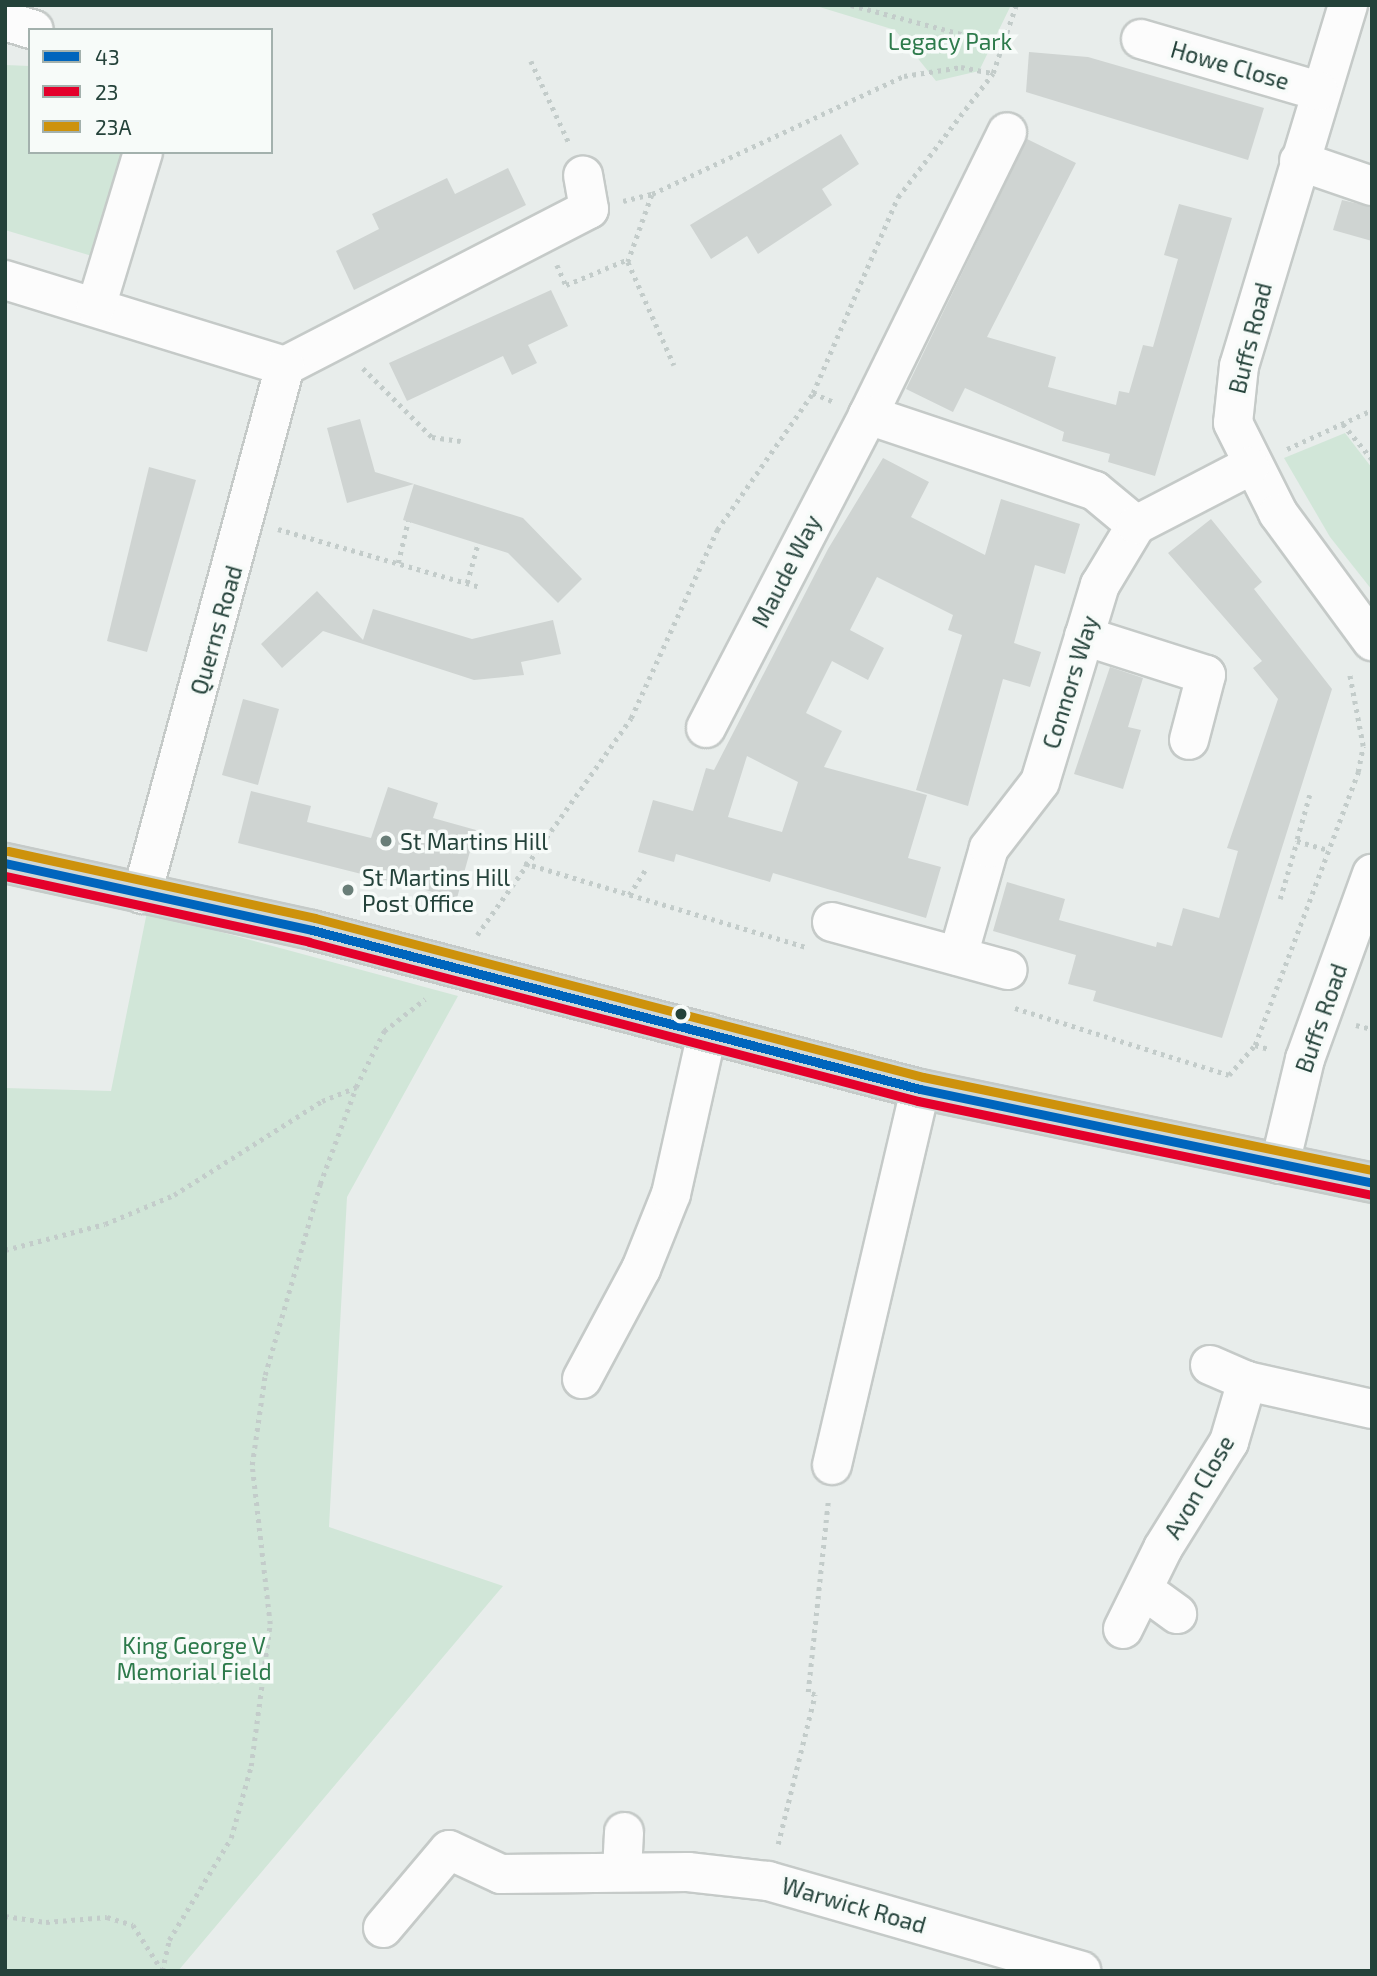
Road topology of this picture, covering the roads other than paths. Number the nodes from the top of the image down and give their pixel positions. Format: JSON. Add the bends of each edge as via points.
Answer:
{"nodes":[{"id":1,"x":1348,"y":5,"type":"edge"},
{"id":2,"x":5,"y":21,"type":"edge"},
{"id":3,"x":28,"y":28,"type":"edge"},
{"id":4,"x":1141,"y":39,"type":"dead end"},
{"id":5,"x":1319,"y":91,"type":"junction"},
{"id":6,"x":1007,"y":132,"type":"dead end"},
{"id":7,"x":142,"y":154,"type":"edge"},
{"id":8,"x":1298,"y":161,"type":"junction"},
{"id":9,"x":1372,"y":186,"type":"edge"},
{"id":10,"x":586,"y":192,"type":"road end"},
{"id":11,"x":5,"y":280,"type":"edge"},
{"id":12,"x":96,"y":307,"type":"junction"},
{"id":13,"x":285,"y":366,"type":"junction"},
{"id":14,"x":867,"y":415,"type":"junction"},
{"id":15,"x":1250,"y":466,"type":"junction"},
{"id":16,"x":1136,"y":525,"type":"junction"},
{"id":17,"x":1084,"y":636,"type":"junction"},
{"id":18,"x":1372,"y":641,"type":"edge"},
{"id":19,"x":706,"y":728,"type":"dead end"},
{"id":20,"x":1189,"y":740,"type":"dead end"},
{"id":21,"x":5,"y":863,"type":"edge"},
{"id":22,"x":1372,"y":874,"type":"edge"},
{"id":23,"x":142,"y":894,"type":"junction"},
{"id":24,"x":832,"y":922,"type":"dead end"},
{"id":25,"x":958,"y":956,"type":"junction"},
{"id":26,"x":1008,"y":970,"type":"dead end"},
{"id":27,"x":707,"y":1033,"type":"junction"},
{"id":28,"x":920,"y":1089,"type":"junction"},
{"id":29,"x":1280,"y":1164,"type":"junction"},
{"id":30,"x":1372,"y":1183,"type":"edge"},
{"id":31,"x":1210,"y":1365,"type":"dead end"},
{"id":32,"x":582,"y":1379,"type":"dead end"},
{"id":33,"x":1247,"y":1381,"type":"junction"},
{"id":34,"x":1372,"y":1409,"type":"edge"},
{"id":35,"x":832,"y":1465,"type":"road end"},
{"id":36,"x":1144,"y":1590,"type":"junction"},
{"id":37,"x":1177,"y":1615,"type":"dead end"},
{"id":38,"x":1123,"y":1629,"type":"dead end"},
{"id":39,"x":624,"y":1832,"type":"dead end"},
{"id":40,"x":622,"y":1871,"type":"junction"},
{"id":41,"x":383,"y":1928,"type":"dead end"},
{"id":42,"x":1081,"y":1971,"type":"edge"}],
"edges":[{"from":1,"to":5,"type":"street","name":"Buffs Road"},
{"from":2,"to":3,"type":"street"},
{"from":4,"to":5,"type":"street","name":"Howe Close"},
{"from":5,"to":8,"type":"street","name":"Buffs Road"},
{"from":6,"to":14,"type":"street","name":"Maude Way"},
{"from":7,"to":12,"type":"street"},
{"from":8,"to":9,"type":"street"},
{"from":8,"to":15,"type":"street","name":"Buffs Road","via":[[1233,397],[1233,423]]},
{"from":10,"to":13,"type":"street","via":[[542,233]]},
{"from":11,"to":12,"type":"street"},
{"from":12,"to":13,"type":"street"},
{"from":13,"to":23,"type":"street","name":"Querns Road"},
{"from":14,"to":16,"type":"street","via":[[1095,491]]},
{"from":14,"to":19,"type":"street","name":"Maude Way"},
{"from":15,"to":16,"type":"street"},
{"from":15,"to":18,"type":"street","name":"Buffs Road"},
{"from":16,"to":17,"type":"street","name":"Connors Way","via":[[1100,585]]},
{"from":17,"to":20,"type":"street","via":[[1206,675]]},
{"from":17,"to":25,"type":"street","name":"Connors Way","via":[[1040,782],[989,848]]},
{"from":21,"to":23,"type":"main road"},
{"from":22,"to":29,"type":"street","name":"Buffs Road","via":[[1305,1059]]},
{"from":23,"to":27,"type":"main road"},
{"from":24,"to":25,"type":"street"},
{"from":25,"to":26,"type":"street"},
{"from":27,"to":28,"type":"main road"},
{"from":27,"to":32,"type":"street","via":[[671,1194],[641,1269]]},
{"from":28,"to":29,"type":"main road"},
{"from":28,"to":35,"type":"street"},
{"from":29,"to":30,"type":"main road"},
{"from":31,"to":33,"type":"street"},
{"from":33,"to":34,"type":"street"},
{"from":33,"to":36,"type":"street","name":"Avon Close","via":[[1229,1443]]},
{"from":36,"to":37,"type":"street"},
{"from":36,"to":38,"type":"street","name":"Avon Close"},
{"from":39,"to":40,"type":"street"},
{"from":40,"to":41,"type":"street","name":"Warwick Road","via":[[501,1874],[449,1850]]},
{"from":40,"to":42,"type":"street","name":"Warwick Road","via":[[768,1881]]}]}
